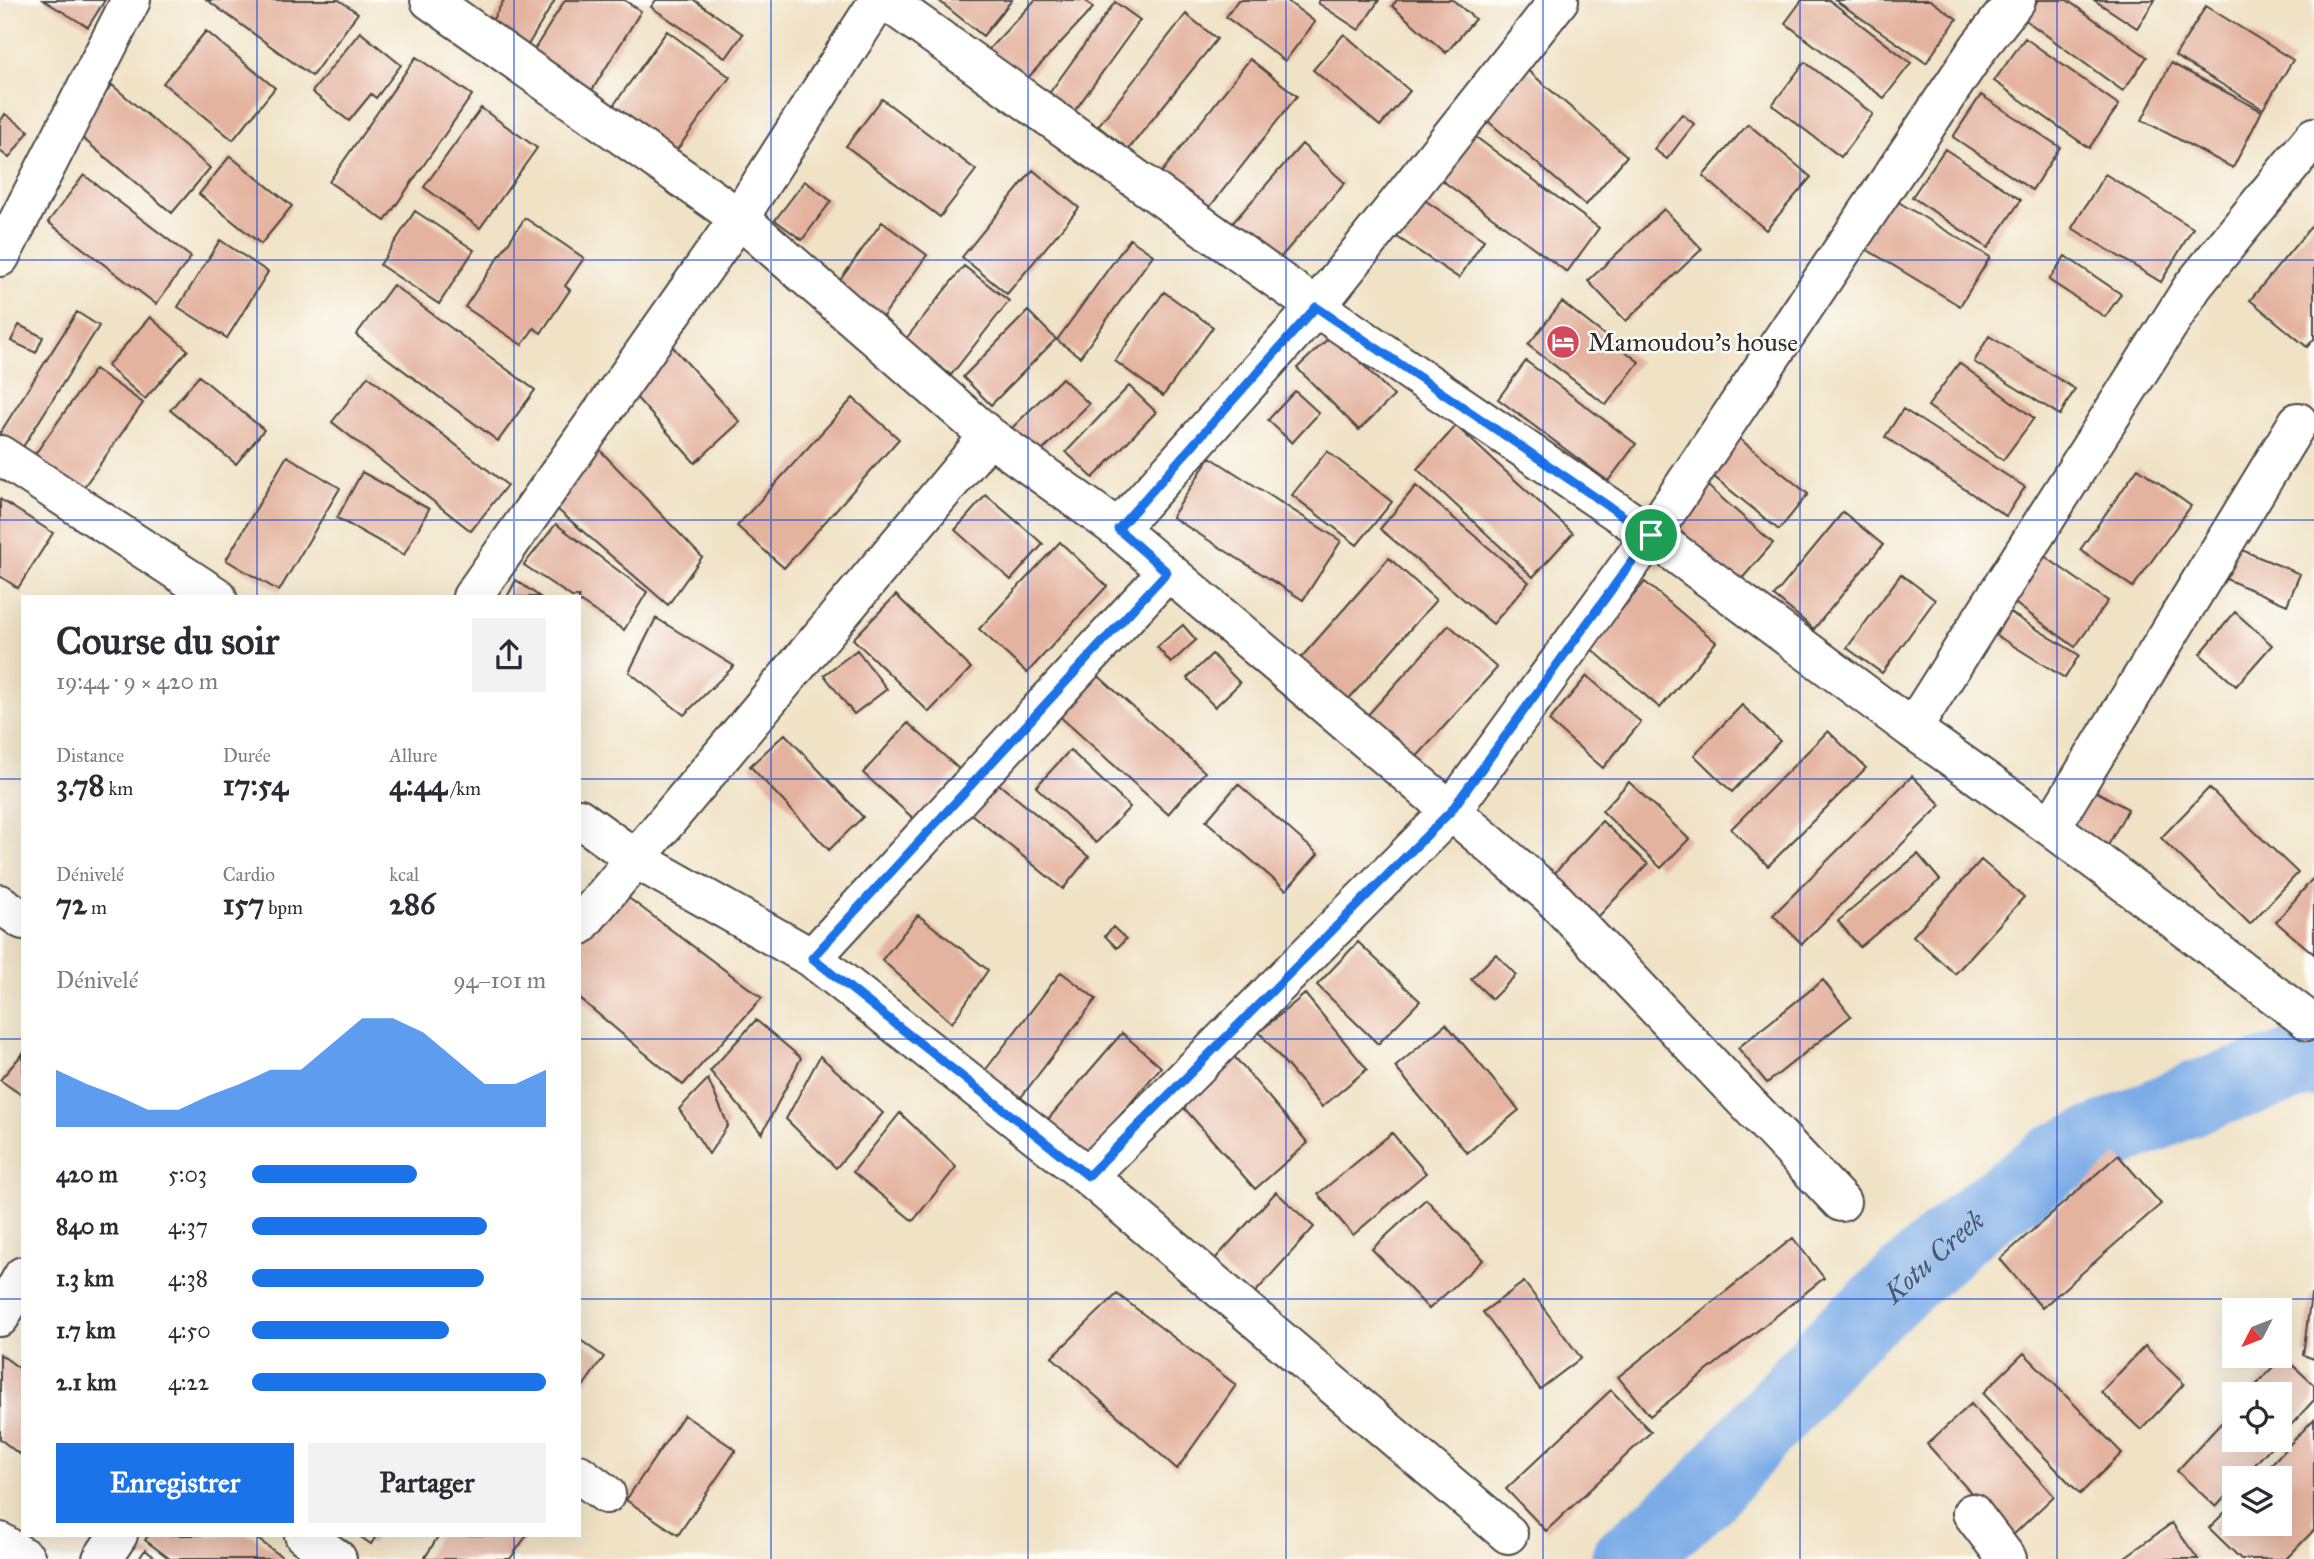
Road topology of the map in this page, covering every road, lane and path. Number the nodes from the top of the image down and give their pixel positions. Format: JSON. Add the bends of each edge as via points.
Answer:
{"nodes":[{"id":1,"x":131,"y":0,"type":"edge"},
{"id":2,"x":430,"y":0,"type":"edge"},
{"id":3,"x":879,"y":0,"type":"edge"},
{"id":4,"x":885,"y":0,"type":"edge"},
{"id":5,"x":2016,"y":0,"type":"edge"},
{"id":6,"x":1555,"y":1,"type":"edge"},
{"id":7,"x":2314,"y":136,"type":"edge"},
{"id":8,"x":739,"y":218,"type":"junction"},
{"id":9,"x":0,"y":257,"type":"edge"},
{"id":10,"x":1316,"y":307,"type":"junction"},
{"id":11,"x":2298,"y":422,"type":"dead end"},
{"id":12,"x":989,"y":436,"type":"junction"},
{"id":13,"x":0,"y":455,"type":"edge"},
{"id":14,"x":1118,"y":529,"type":"junction"},
{"id":15,"x":1651,"y":535,"type":"junction"},
{"id":16,"x":1167,"y":572,"type":"junction"},
{"id":17,"x":214,"y":595,"type":"edge"},
{"id":18,"x":473,"y":595,"type":"edge"},
{"id":19,"x":1912,"y":729,"type":"junction"},
{"id":20,"x":1451,"y":811,"type":"junction"},
{"id":21,"x":581,"y":819,"type":"edge"},
{"id":22,"x":2051,"y":827,"type":"junction"},
{"id":23,"x":634,"y":858,"type":"junction"},
{"id":24,"x":0,"y":904,"type":"edge"},
{"id":25,"x":21,"y":919,"type":"edge"},
{"id":26,"x":581,"y":924,"type":"edge"},
{"id":27,"x":812,"y":958,"type":"junction"},
{"id":28,"x":2309,"y":1021,"type":"dead end"},
{"id":29,"x":1088,"y":1176,"type":"junction"},
{"id":30,"x":1841,"y":1202,"type":"dead end"},
{"id":31,"x":21,"y":1281,"type":"edge"},
{"id":32,"x":7,"y":1315,"type":"edge"},
{"id":33,"x":1972,"y":1513,"type":"dead end"},
{"id":34,"x":1508,"y":1534,"type":"dead end"},
{"id":35,"x":117,"y":1537,"type":"edge"},
{"id":36,"x":307,"y":1537,"type":"edge"},
{"id":37,"x":0,"y":1542,"type":"edge"},
{"id":38,"x":26,"y":1559,"type":"edge"},
{"id":39,"x":102,"y":1559,"type":"edge"},
{"id":40,"x":337,"y":1559,"type":"edge"},
{"id":41,"x":2007,"y":1559,"type":"edge"}],
"edges":[{"from":1,"to":9,"type":"street"},
{"from":2,"to":8,"type":"street"},
{"from":3,"to":8,"type":"street"},
{"from":4,"to":10,"type":"street"},
{"from":5,"to":15,"type":"street","via":[[1979,47]]},
{"from":6,"to":10,"type":"street"},
{"from":7,"to":19,"type":"street","via":[[2193,286]]},
{"from":8,"to":12,"type":"street"},
{"from":8,"to":18,"type":"street"},
{"from":10,"to":14,"type":"street"},
{"from":10,"to":15,"type":"street"},
{"from":11,"to":22,"type":"street"},
{"from":12,"to":14,"type":"street"},
{"from":12,"to":23,"type":"street"},
{"from":13,"to":17,"type":"street"},
{"from":14,"to":16,"type":"street"},
{"from":15,"to":19,"type":"street"},
{"from":15,"to":20,"type":"street"},
{"from":16,"to":20,"type":"street"},
{"from":16,"to":27,"type":"street"},
{"from":19,"to":22,"type":"street"},
{"from":20,"to":29,"type":"street"},
{"from":20,"to":30,"type":"street","via":[[1549,895]]},
{"from":21,"to":23,"type":"street"},
{"from":22,"to":28,"type":"street"},
{"from":23,"to":26,"type":"street"},
{"from":23,"to":27,"type":"street"},
{"from":24,"to":25,"type":"street"},
{"from":27,"to":29,"type":"street"},
{"from":29,"to":34,"type":"street"},
{"from":31,"to":32,"type":"street"},
{"from":33,"to":41,"type":"street"},
{"from":35,"to":39,"type":"street"},
{"from":36,"to":40,"type":"street"},
{"from":37,"to":38,"type":"street"}]}
